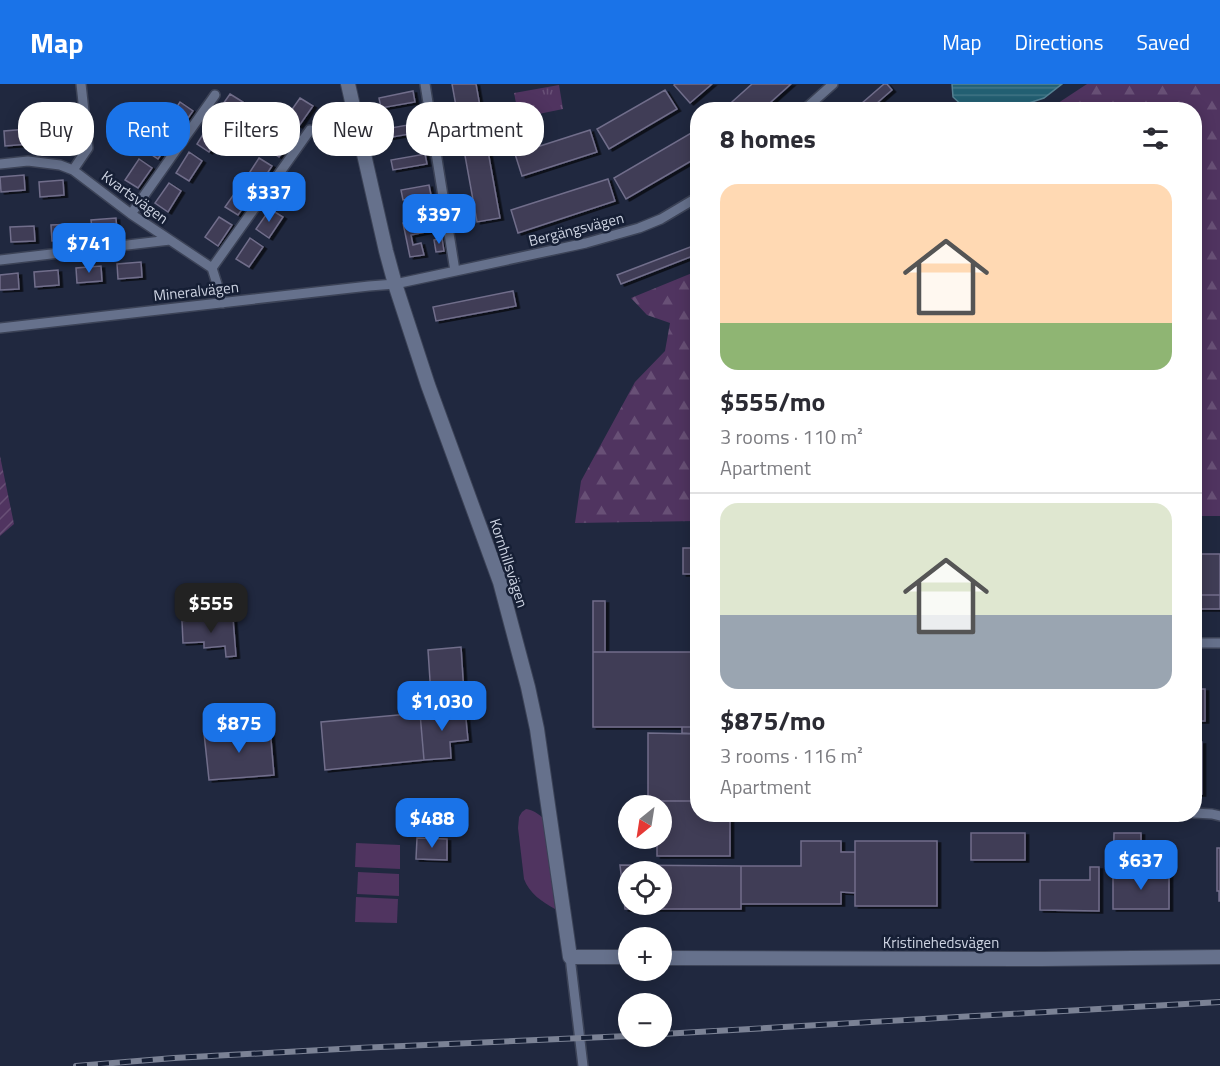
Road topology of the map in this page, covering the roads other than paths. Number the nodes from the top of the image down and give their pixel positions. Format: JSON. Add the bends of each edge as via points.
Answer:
{"nodes":[{"id":1,"x":81,"y":84,"type":"edge"},
{"id":2,"x":348,"y":84,"type":"edge"},
{"id":3,"x":425,"y":84,"type":"edge"},
{"id":4,"x":833,"y":84,"type":"edge"},
{"id":5,"x":215,"y":95,"type":"dead end"},
{"id":6,"x":813,"y":102,"type":"edge"},
{"id":7,"x":310,"y":130,"type":"dead end"},
{"id":8,"x":0,"y":164,"type":"edge"},
{"id":9,"x":73,"y":170,"type":"junction"},
{"id":10,"x":690,"y":202,"type":"edge"},
{"id":11,"x":131,"y":214,"type":"junction"},
{"id":12,"x":170,"y":240,"type":"junction"},
{"id":13,"x":0,"y":260,"type":"edge"},
{"id":14,"x":212,"y":268,"type":"junction"},
{"id":15,"x":455,"y":271,"type":"junction"},
{"id":16,"x":395,"y":284,"type":"junction"},
{"id":17,"x":223,"y":303,"type":"junction"},
{"id":18,"x":0,"y":328,"type":"edge"},
{"id":19,"x":1202,"y":643,"type":"edge"},
{"id":20,"x":1220,"y":643,"type":"edge"},
{"id":21,"x":1202,"y":813,"type":"edge"},
{"id":22,"x":1220,"y":816,"type":"edge"},
{"id":23,"x":570,"y":957,"type":"junction"},
{"id":24,"x":618,"y":957,"type":"edge"},
{"id":25,"x":1220,"y":957,"type":"edge"},
{"id":26,"x":672,"y":958,"type":"edge"},
{"id":27,"x":584,"y":1066,"type":"edge"}],
"edges":[{"from":1,"to":9,"type":"street","via":[[88,148]]},
{"from":2,"to":16,"type":"street","name":"Kornhillsvägen"},
{"from":3,"to":15,"type":"street"},
{"from":4,"to":6,"type":"street"},
{"from":5,"to":11,"type":"street"},
{"from":7,"to":14,"type":"street"},
{"from":8,"to":9,"type":"street","name":"Kvartsvägen","via":[[28,161]]},
{"from":9,"to":11,"type":"street","name":"Kvartsvägen"},
{"from":10,"to":15,"type":"street","name":"Bergängsvägen","via":[[634,229]]},
{"from":11,"to":12,"type":"street","name":"Kvartsvägen"},
{"from":12,"to":13,"type":"street"},
{"from":12,"to":14,"type":"street","name":"Kvartsvägen"},
{"from":14,"to":17,"type":"street"},
{"from":15,"to":16,"type":"street","name":"Bergängsvägen"},
{"from":16,"to":17,"type":"street","name":"Mineralvägen"},
{"from":16,"to":23,"type":"street","name":"Kornhillsvägen","via":[[428,386],[501,582],[537,729]]},
{"from":17,"to":18,"type":"street","name":"Mineralvägen"},
{"from":19,"to":20,"type":"street"},
{"from":21,"to":22,"type":"street"},
{"from":23,"to":24,"type":"street"},
{"from":23,"to":27,"type":"street","name":"Kornhillsvägen"},
{"from":25,"to":26,"type":"street","name":"Kristinehedsvägen"}]}
